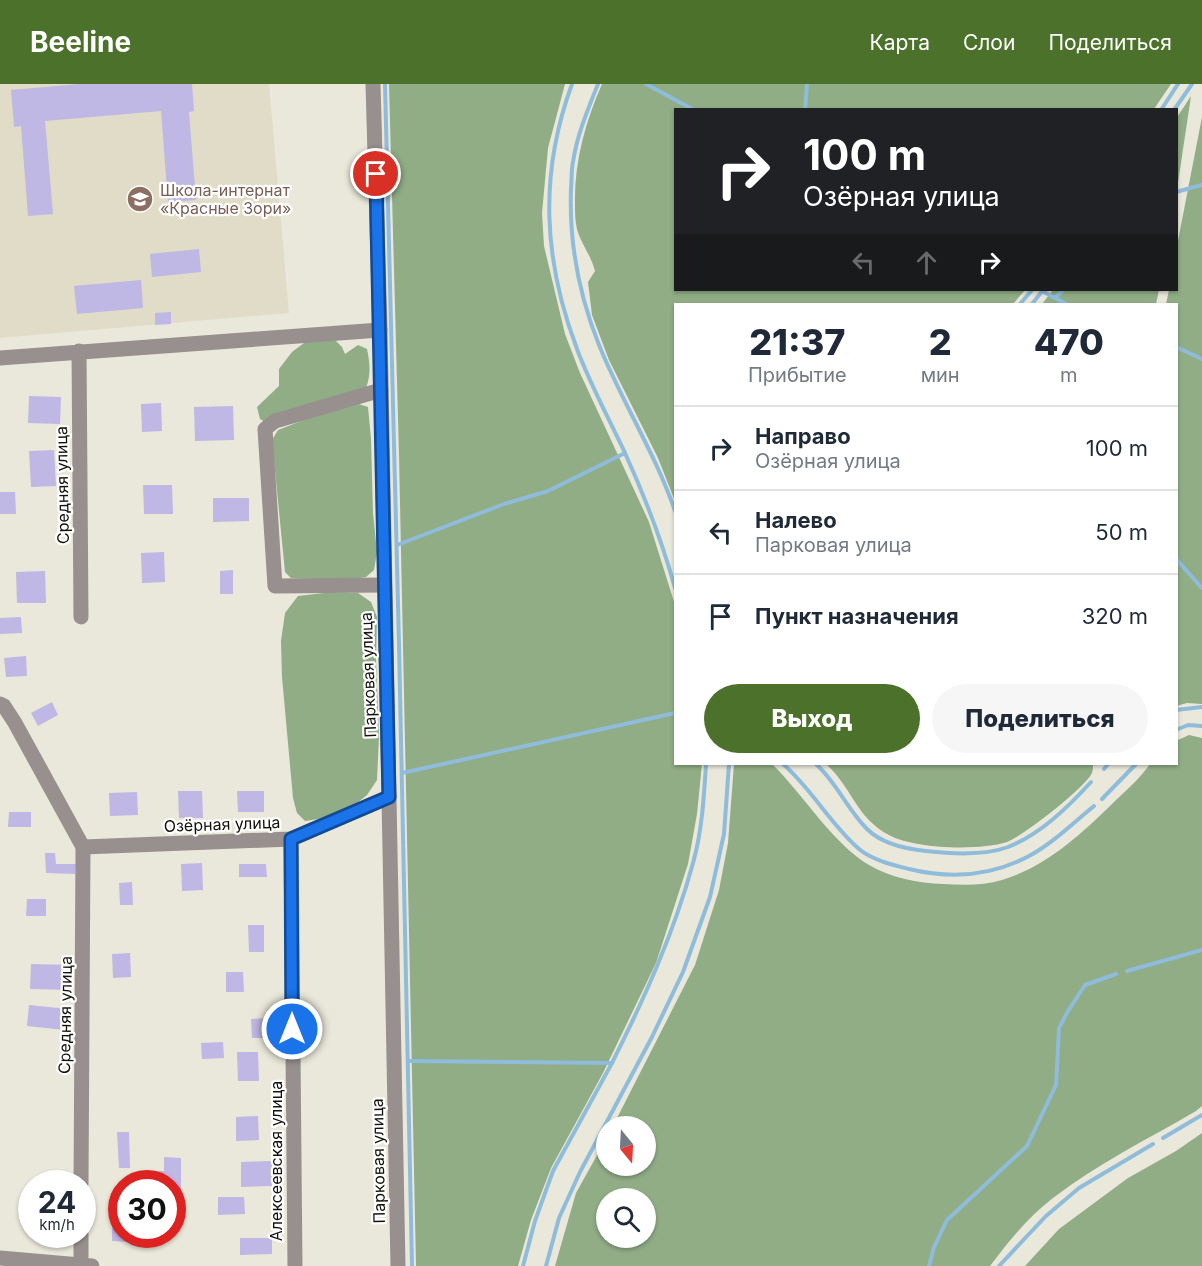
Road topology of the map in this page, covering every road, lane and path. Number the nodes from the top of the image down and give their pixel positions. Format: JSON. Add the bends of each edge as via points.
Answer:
{"nodes":[{"id":1,"x":373,"y":84,"type":"edge"},
{"id":2,"x":380,"y":330,"type":"junction"},
{"id":3,"x":79,"y":351,"type":"junction"},
{"id":4,"x":0,"y":358,"type":"edge"},
{"id":5,"x":381,"y":390,"type":"junction"},
{"id":6,"x":384,"y":585,"type":"junction"},
{"id":7,"x":81,"y":617,"type":"dead end"},
{"id":8,"x":0,"y":704,"type":"edge"},
{"id":9,"x":389,"y":797,"type":"junction"},
{"id":10,"x":291,"y":839,"type":"junction"},
{"id":11,"x":83,"y":848,"type":"junction"},
{"id":12,"x":81,"y":1170,"type":"edge"},
{"id":13,"x":81,"y":1248,"type":"edge"},
{"id":14,"x":0,"y":1258,"type":"edge"},
{"id":15,"x":81,"y":1266,"type":"edge"},
{"id":16,"x":92,"y":1266,"type":"edge"},
{"id":17,"x":295,"y":1266,"type":"edge"},
{"id":18,"x":398,"y":1266,"type":"edge"}],
"edges":[{"from":1,"to":2,"type":"street","name":"Парковая улица"},
{"from":2,"to":3,"type":"street"},
{"from":2,"to":5,"type":"street","name":"Парковая улица"},
{"from":3,"to":4,"type":"street"},
{"from":3,"to":7,"type":"street","name":"Средняя улица"},
{"from":5,"to":6,"type":"street","name":"Парковая улица"},
{"from":5,"to":6,"type":"street","via":[[275,421],[265,429],[275,586]]},
{"from":6,"to":9,"type":"street","name":"Парковая улица"},
{"from":8,"to":11,"type":"street","via":[[15,723]]},
{"from":9,"to":10,"type":"street","name":"Озёрная улица"},
{"from":9,"to":18,"type":"street","name":"Парковая улица"},
{"from":10,"to":11,"type":"street","name":"Озёрная улица"},
{"from":10,"to":17,"type":"street","name":"Алексеевская улица"},
{"from":11,"to":12,"type":"street","name":"Средняя улица"},
{"from":13,"to":15,"type":"street"},
{"from":14,"to":15,"type":"street"},
{"from":15,"to":16,"type":"street"}]}
